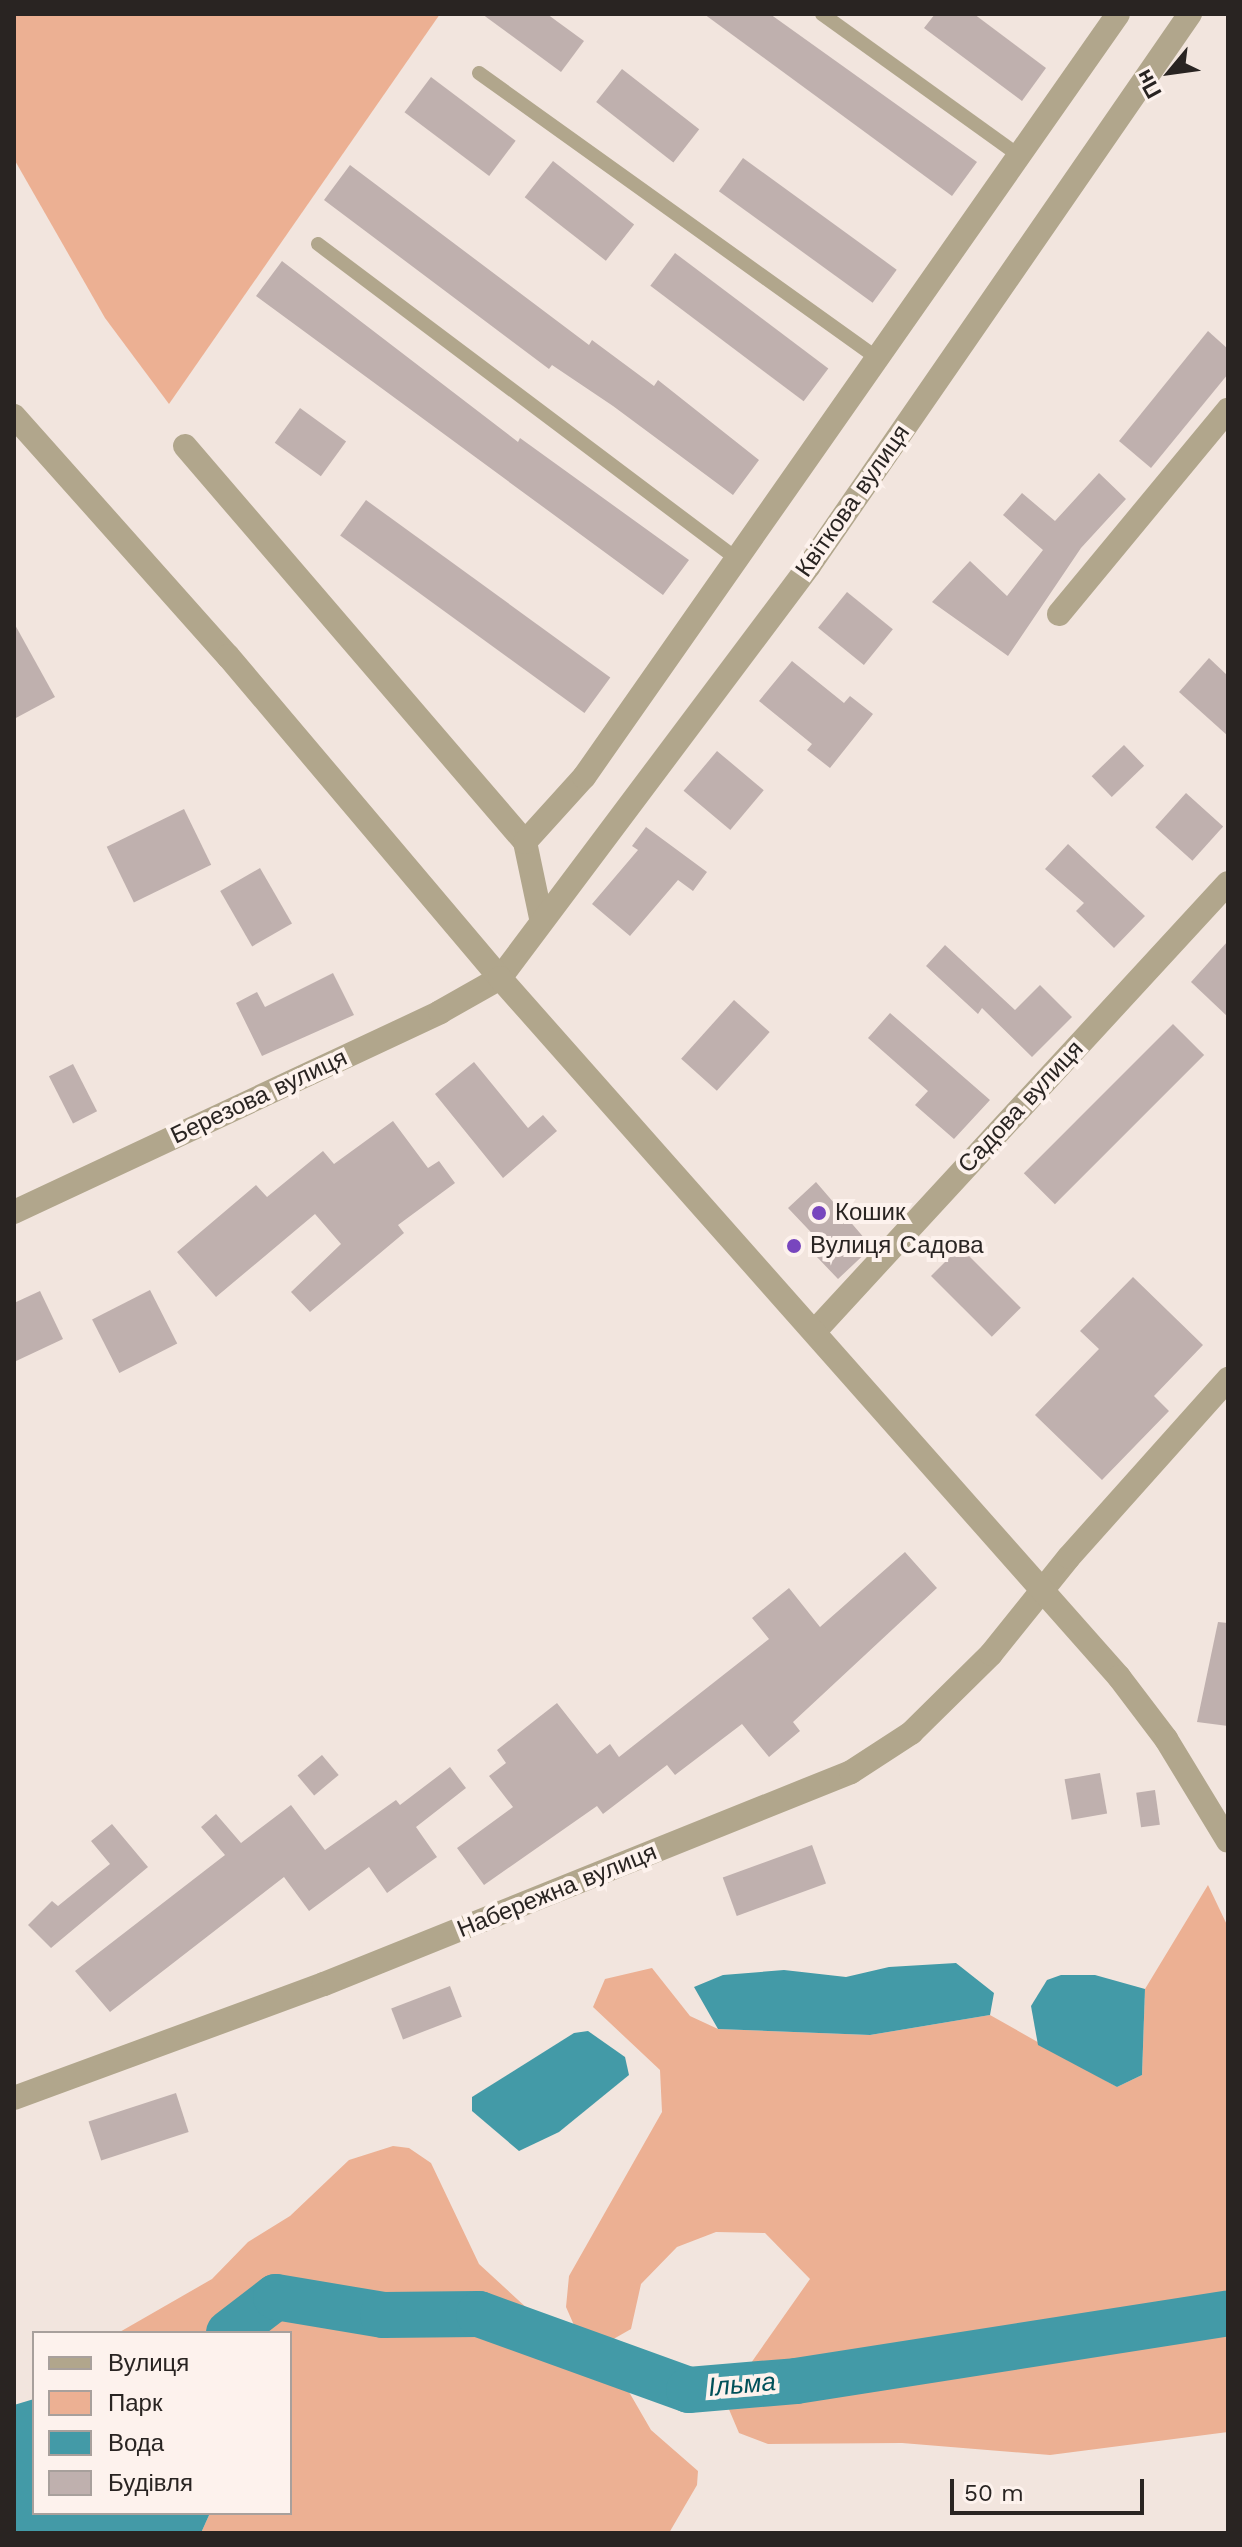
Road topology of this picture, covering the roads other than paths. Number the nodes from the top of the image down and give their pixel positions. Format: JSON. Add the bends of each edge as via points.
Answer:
{"nodes":[{"id":1,"x":822,"y":14,"type":"edge"},
{"id":2,"x":1118,"y":14,"type":"edge"},
{"id":3,"x":1190,"y":14,"type":"edge"},
{"id":4,"x":479,"y":73,"type":"dead end"},
{"id":5,"x":1018,"y":155,"type":"junction"},
{"id":6,"x":318,"y":244,"type":"dead end"},
{"id":7,"x":877,"y":358,"type":"junction"},
{"id":8,"x":1228,"y":410,"type":"edge"},
{"id":9,"x":14,"y":416,"type":"edge"},
{"id":10,"x":22,"y":438,"type":"edge"},
{"id":11,"x":185,"y":446,"type":"dead end"},
{"id":12,"x":737,"y":559,"type":"junction"},
{"id":13,"x":1059,"y":614,"type":"dead end"},
{"id":14,"x":525,"y":842,"type":"junction"},
{"id":15,"x":1228,"y":883,"type":"edge"},
{"id":16,"x":541,"y":918,"type":"junction"},
{"id":17,"x":500,"y":978,"type":"junction"},
{"id":18,"x":14,"y":1212,"type":"edge"},
{"id":19,"x":815,"y":1331,"type":"junction"},
{"id":20,"x":1228,"y":1379,"type":"edge"},
{"id":21,"x":1042,"y":1591,"type":"junction"},
{"id":22,"x":1228,"y":1841,"type":"edge"},
{"id":23,"x":14,"y":2098,"type":"edge"}],
"edges":[{"from":1,"to":5,"type":"lane"},
{"from":2,"to":5,"type":"street"},
{"from":3,"to":16,"type":"street","name":"Квіткова вулиця","via":[[809,566]]},
{"from":4,"to":7,"type":"lane"},
{"from":5,"to":7,"type":"street"},
{"from":6,"to":12,"type":"lane"},
{"from":7,"to":12,"type":"street"},
{"from":8,"to":13,"type":"street"},
{"from":9,"to":10,"type":"street"},
{"from":10,"to":17,"type":"street"},
{"from":11,"to":14,"type":"street"},
{"from":12,"to":14,"type":"street","via":[[584,777]]},
{"from":14,"to":16,"type":"street"},
{"from":15,"to":19,"type":"street","name":"Садова вулиця"},
{"from":16,"to":17,"type":"street","name":"Квіткова вулиця"},
{"from":17,"to":18,"type":"street","name":"Березова вулиця","via":[[440,1012]]},
{"from":17,"to":19,"type":"street"},
{"from":19,"to":21,"type":"street"},
{"from":20,"to":21,"type":"street","name":"Набережна вулиця"},
{"from":21,"to":22,"type":"street","via":[[1166,1739]]},
{"from":21,"to":23,"type":"street","name":"Набережна вулиця","via":[[991,1654],[911,1733],[851,1772],[310,1990]]}]}
